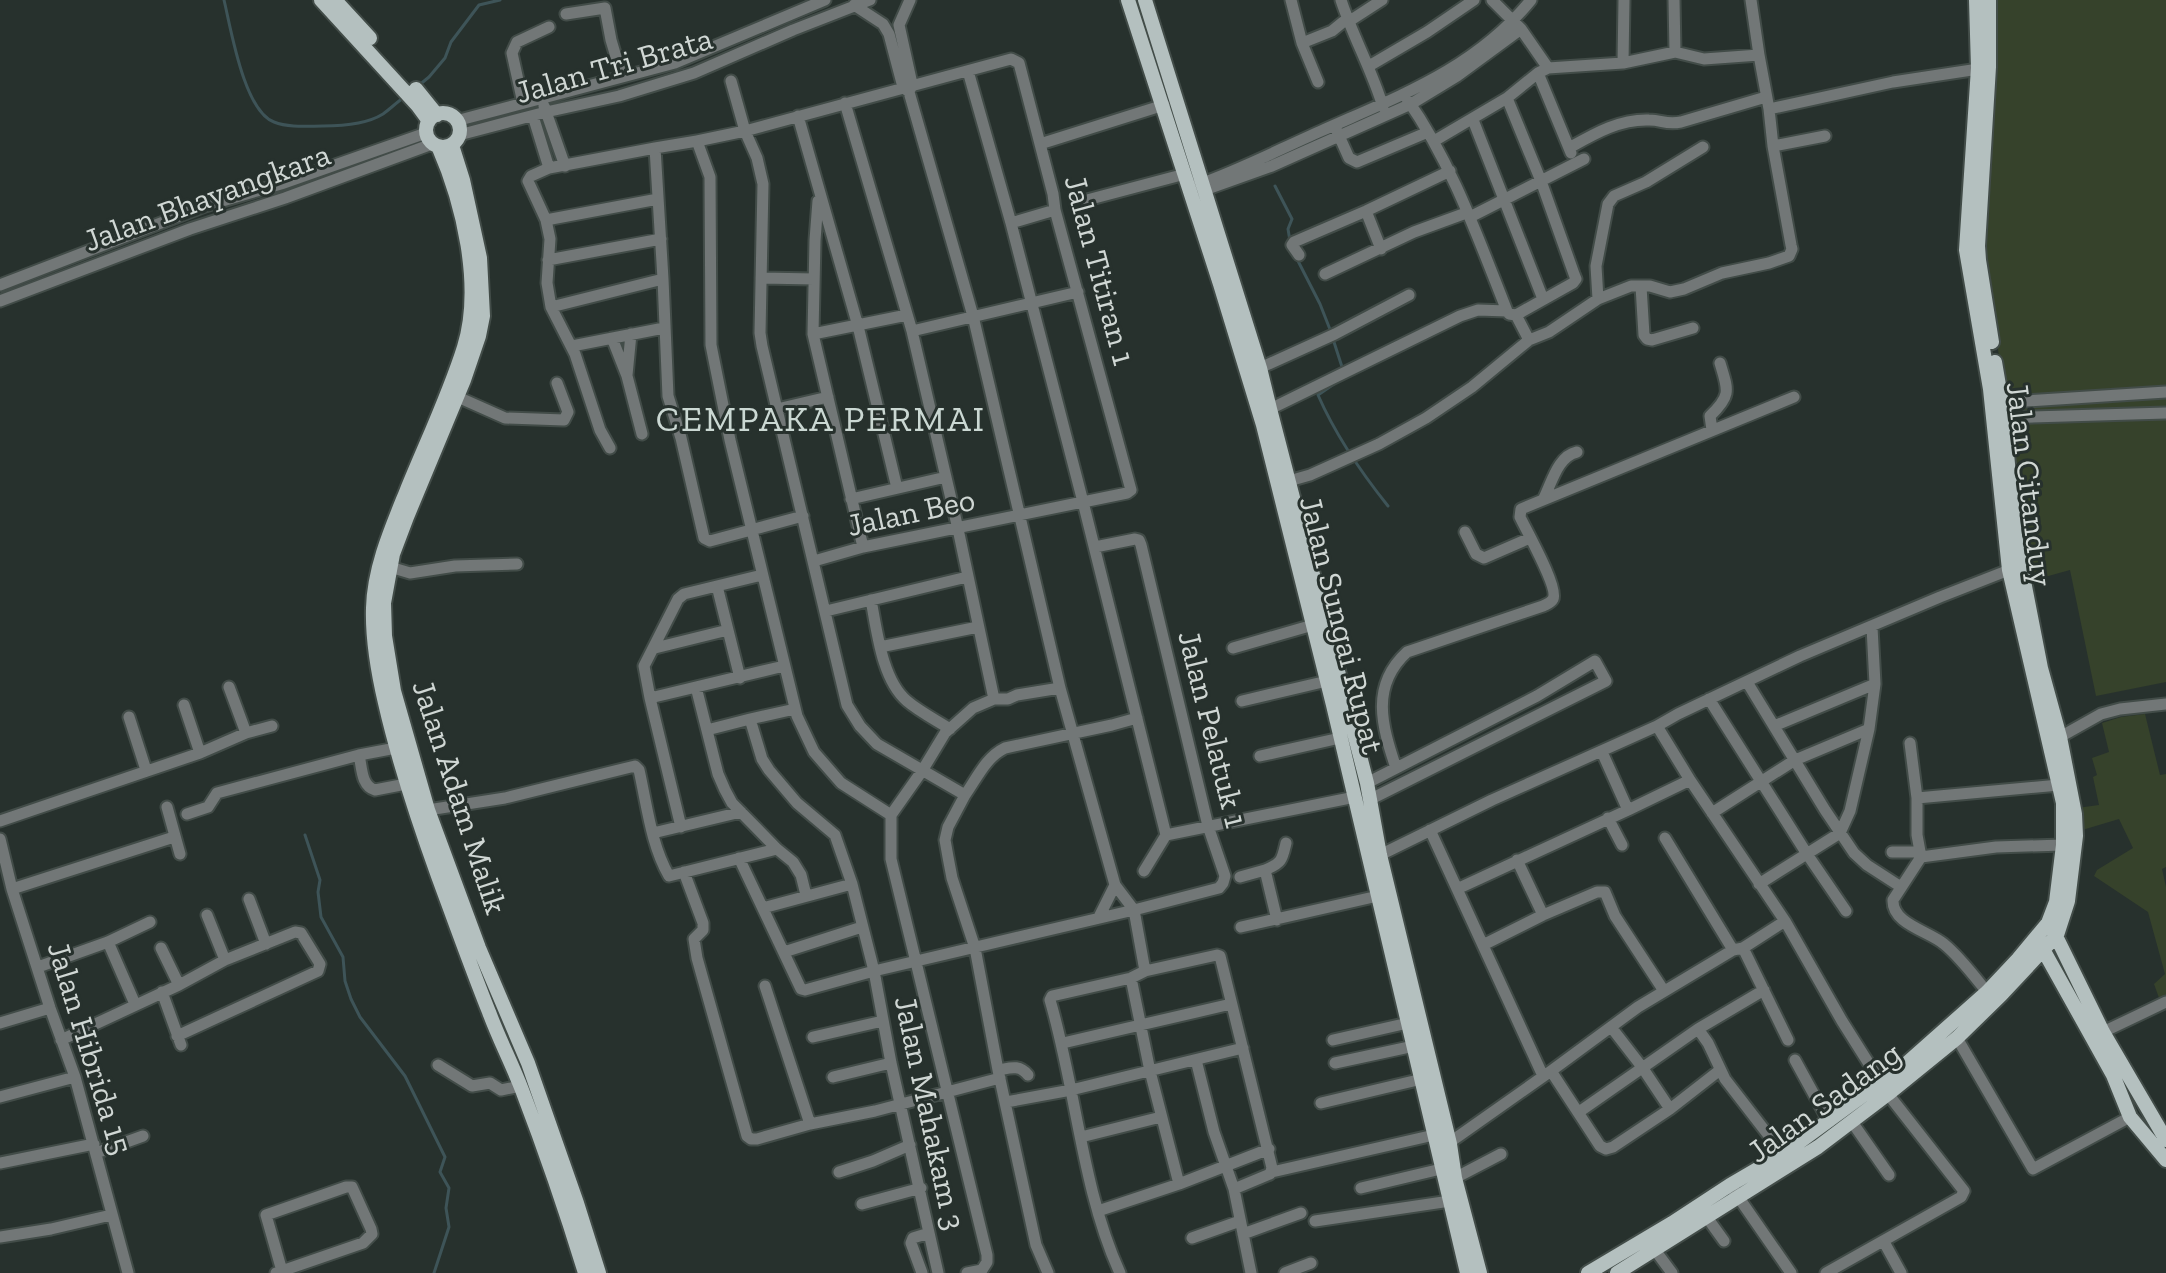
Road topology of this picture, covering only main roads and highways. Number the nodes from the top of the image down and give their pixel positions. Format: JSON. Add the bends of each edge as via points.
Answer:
{"nodes":[{"id":1,"x":1128,"y":0,"type":"edge"},
{"id":2,"x":1145,"y":0,"type":"edge"},
{"id":3,"x":1976,"y":0,"type":"edge"},
{"id":4,"x":1989,"y":0,"type":"edge"},
{"id":5,"x":330,"y":2,"type":"edge"},
{"id":6,"x":1984,"y":68,"type":"junction"},
{"id":7,"x":1194,"y":186,"type":"junction"},
{"id":8,"x":452,"y":395,"type":"junction"},
{"id":9,"x":1997,"y":411,"type":"junction"},
{"id":10,"x":403,"y":747,"type":"junction"},
{"id":11,"x":421,"y":804,"type":"junction"},
{"id":12,"x":2052,"y":929,"type":"junction"},
{"id":13,"x":1395,"y":943,"type":"junction"},
{"id":14,"x":2040,"y":944,"type":"junction"},
{"id":15,"x":472,"y":951,"type":"junction"},
{"id":16,"x":1885,"y":1089,"type":"junction"},
{"id":17,"x":2166,"y":1140,"type":"edge"},
{"id":18,"x":1441,"y":1142,"type":"junction"},
{"id":19,"x":2166,"y":1160,"type":"edge"},
{"id":20,"x":1734,"y":1191,"type":"junction"},
{"id":21,"x":585,"y":1273,"type":"edge"},
{"id":22,"x":599,"y":1273,"type":"edge"},
{"id":23,"x":1467,"y":1273,"type":"edge"},
{"id":24,"x":1480,"y":1273,"type":"edge"},
{"id":25,"x":1588,"y":1273,"type":"edge"},
{"id":26,"x":1617,"y":1273,"type":"edge"}],
"edges":[{"from":1,"to":7,"type":"main road","name":"Jalan Sungai Rupat"},
{"from":2,"to":7,"type":"main road","name":"Jalan Sungai Rupat"},
{"from":3,"to":6,"type":"main road","name":"Jalan Citanduy"},
{"from":4,"to":6,"type":"main road","name":"Jalan Citanduy"},
{"from":5,"to":8,"type":"main road","name":"Jalan Adam Malik","via":[[422,102],[441,132],[471,276],[469,326]]},
{"from":6,"to":9,"type":"main road","name":"Jalan Citanduy","via":[[1979,260]]},
{"from":7,"to":13,"type":"main road","name":"Jalan Sungai Rupat","via":[[1257,405],[1378,896]]},
{"from":7,"to":13,"type":"main road","name":"Jalan Sungai Rupat","via":[[1260,368],[1371,799]]},
{"from":8,"to":10,"type":"main road","name":"Jalan Adam Malik","via":[[390,567],[384,603]]},
{"from":8,"to":10,"type":"main road","name":"Jalan Adam Malik","via":[[386,541],[372,604],[380,680]]},
{"from":9,"to":12,"type":"main road","name":"Jalan Citanduy","via":[[2009,570],[2063,803]]},
{"from":9,"to":12,"type":"main road","name":"Jalan Citanduy","via":[[2015,535],[2075,814],[2068,901]]},
{"from":10,"to":11,"type":"main road","name":"Jalan Adam Malik"},
{"from":10,"to":11,"type":"main road","name":"Jalan Adam Malik","via":[[406,784]]},
{"from":11,"to":15,"type":"main road","name":"Jalan Adam Malik"},
{"from":12,"to":14,"type":"main road","name":"Jalan Citanduy"},
{"from":12,"to":17,"type":"main road","via":[[2103,1032]]},
{"from":13,"to":18,"type":"main road","name":"Jalan Sungai Rupat"},
{"from":13,"to":18,"type":"main road","name":"Jalan Sungai Rupat","via":[[1408,1023]]},
{"from":14,"to":16,"type":"main road","name":"Jalan Citanduy","via":[[2018,959]]},
{"from":14,"to":16,"type":"main road","name":"Jalan Sadang","via":[[1957,1038]]},
{"from":14,"to":19,"type":"main road","via":[[2113,1075],[2130,1117]]},
{"from":15,"to":21,"type":"main road","name":"Jalan Adam Malik"},
{"from":15,"to":22,"type":"main road","name":"Jalan Adam Malik","via":[[528,1063]]},
{"from":16,"to":20,"type":"main road","via":[[1829,1122]]},
{"from":16,"to":20,"type":"main road","name":"Jalan Sadang","via":[[1818,1147]]},
{"from":18,"to":23,"type":"main road","name":"Jalan Sungai Rupat","via":[[1441,1169]]},
{"from":18,"to":24,"type":"main road","name":"Jalan Sungai Rupat"},
{"from":20,"to":25,"type":"main road"},
{"from":20,"to":26,"type":"main road","name":"Jalan Sadang","via":[[1706,1216]]}]}
